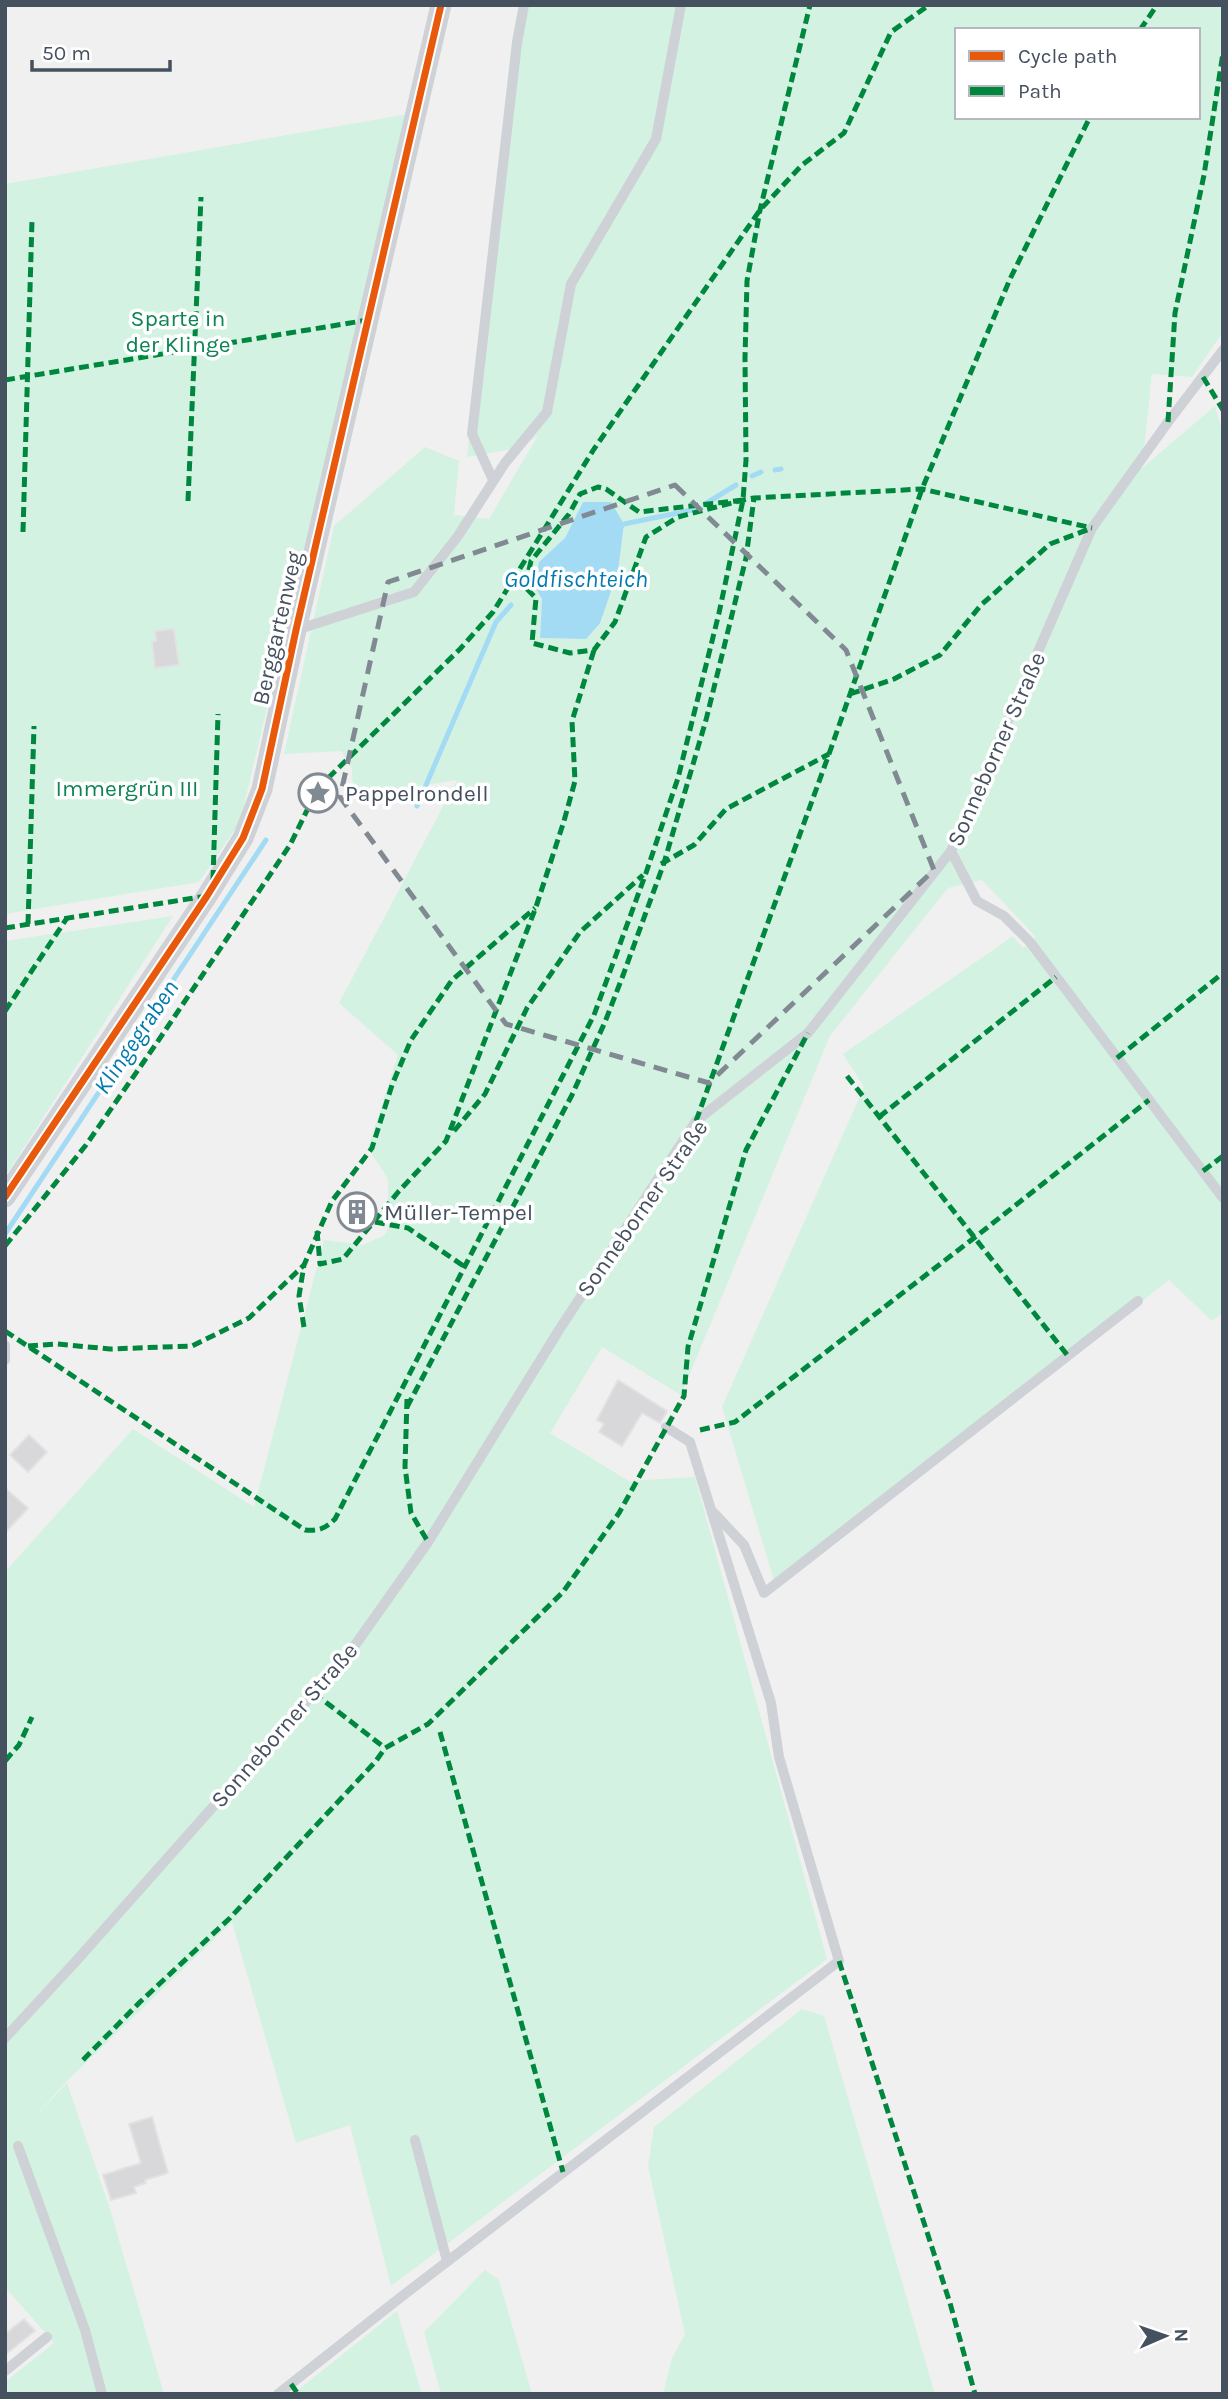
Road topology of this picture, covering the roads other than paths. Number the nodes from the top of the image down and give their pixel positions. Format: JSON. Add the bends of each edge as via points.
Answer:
{"nodes":[{"id":1,"x":441,"y":5,"type":"edge"},
{"id":2,"x":524,"y":5,"type":"edge"},
{"id":3,"x":681,"y":5,"type":"edge"},
{"id":4,"x":1223,"y":350,"type":"edge"},
{"id":5,"x":493,"y":480,"type":"junction"},
{"id":6,"x":296,"y":630,"type":"junction"},
{"id":7,"x":951,"y":851,"type":"junction"},
{"id":8,"x":5,"y":1197,"type":"edge"},
{"id":9,"x":1223,"y":1198,"type":"edge"},
{"id":10,"x":1138,"y":1301,"type":"dead end"},
{"id":11,"x":5,"y":1345,"type":"edge"},
{"id":12,"x":5,"y":1360,"type":"edge"},
{"id":13,"x":666,"y":1427,"type":"dead end"},
{"id":14,"x":712,"y":1511,"type":"junction"},
{"id":15,"x":5,"y":2038,"type":"edge"},
{"id":16,"x":415,"y":2140,"type":"dead end"},
{"id":17,"x":18,"y":2146,"type":"dead end"},
{"id":18,"x":447,"y":2261,"type":"junction"},
{"id":19,"x":47,"y":2337,"type":"dead end"},
{"id":20,"x":5,"y":2371,"type":"edge"},
{"id":21,"x":102,"y":2394,"type":"edge"},
{"id":22,"x":278,"y":2394,"type":"edge"}],
"edges":[{"from":1,"to":6,"type":"street","name":"Berggartenweg"},
{"from":2,"to":5,"type":"lane","via":[[472,434]]},
{"from":3,"to":5,"type":"lane","via":[[656,139],[571,285],[547,412]]},
{"from":4,"to":7,"type":"lane","name":"Sonneborner Straße","via":[[1093,528]]},
{"from":5,"to":6,"type":"lane","via":[[458,536],[414,592]]},
{"from":6,"to":8,"type":"street","name":"Berggartenweg","via":[[262,789],[243,838]]},
{"from":7,"to":9,"type":"lane","via":[[977,901],[1004,916],[1030,942]]},
{"from":7,"to":15,"type":"lane","name":"Sonneborner Straße","via":[[808,1033],[696,1121],[559,1329],[428,1542],[341,1665]]},
{"from":10,"to":14,"type":"lane","via":[[764,1593],[744,1545]]},
{"from":11,"to":12,"type":"lane"},
{"from":13,"to":14,"type":"lane","via":[[690,1441]]},
{"from":14,"to":18,"type":"lane","via":[[771,1703],[779,1756],[839,1961]]},
{"from":16,"to":18,"type":"lane"},
{"from":17,"to":21,"type":"lane","via":[[85,2330]]},
{"from":18,"to":22,"type":"lane"},
{"from":19,"to":20,"type":"lane"}]}
